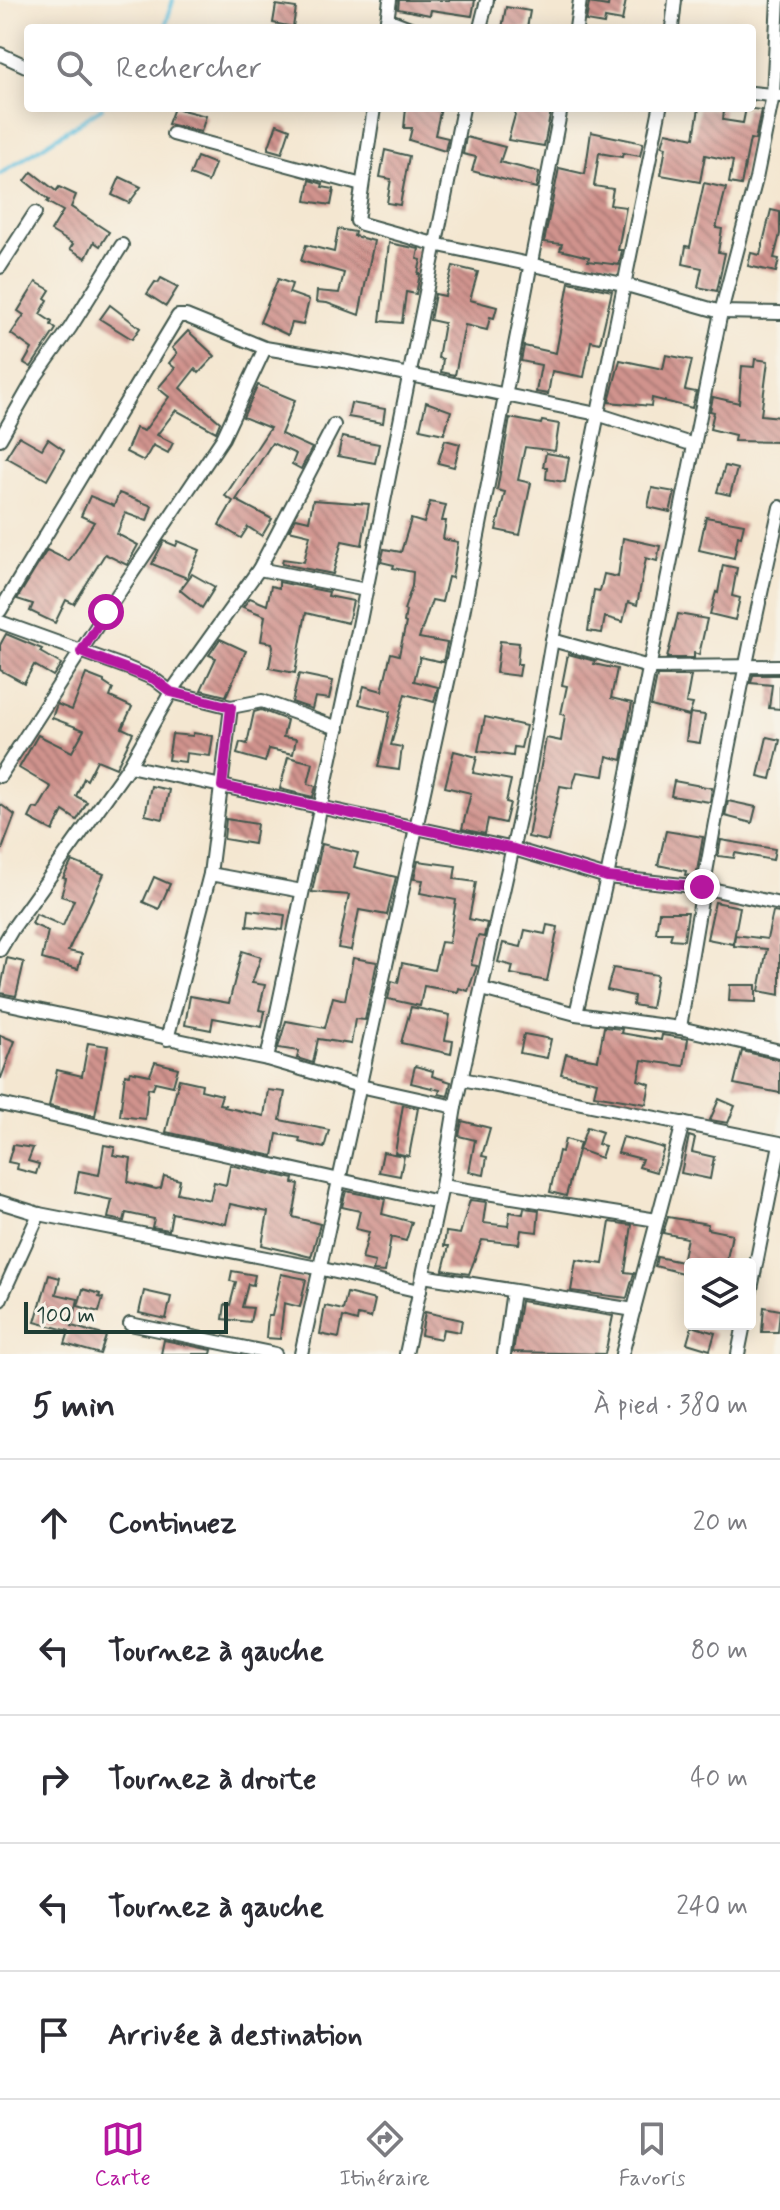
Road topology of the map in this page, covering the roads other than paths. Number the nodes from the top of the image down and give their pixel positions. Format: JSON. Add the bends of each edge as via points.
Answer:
{"nodes":[{"id":1,"x":390,"y":0,"type":"edge"},
{"id":2,"x":487,"y":0,"type":"edge"},
{"id":3,"x":580,"y":0,"type":"edge"},
{"id":4,"x":675,"y":0,"type":"edge"},
{"id":5,"x":778,"y":0,"type":"edge"},
{"id":6,"x":386,"y":23,"type":"edge"},
{"id":7,"x":481,"y":24,"type":"edge"},
{"id":8,"x":577,"y":24,"type":"edge"},
{"id":9,"x":672,"y":24,"type":"edge"},
{"id":10,"x":0,"y":54,"type":"edge"},
{"id":11,"x":24,"y":65,"type":"edge"},
{"id":12,"x":756,"y":93,"type":"edge"},
{"id":13,"x":777,"y":96,"type":"edge"},
{"id":14,"x":373,"y":112,"type":"edge"},
{"id":15,"x":462,"y":112,"type":"edge"},
{"id":16,"x":560,"y":112,"type":"edge"},
{"id":17,"x":659,"y":112,"type":"edge"},
{"id":18,"x":173,"y":134,"type":"dead end"},
{"id":19,"x":362,"y":185,"type":"junction"},
{"id":20,"x":35,"y":213,"type":"dead end"},
{"id":21,"x":434,"y":244,"type":"junction"},
{"id":22,"x":122,"y":245,"type":"dead end"},
{"id":23,"x":530,"y":263,"type":"junction"},
{"id":24,"x":0,"y":267,"type":"edge"},
{"id":25,"x":623,"y":284,"type":"junction"},
{"id":26,"x":721,"y":312,"type":"junction"},
{"id":27,"x":780,"y":313,"type":"edge"},
{"id":28,"x":265,"y":348,"type":"junction"},
{"id":29,"x":409,"y":375,"type":"junction"},
{"id":30,"x":504,"y":396,"type":"junction"},
{"id":31,"x":597,"y":414,"type":"junction"},
{"id":32,"x":334,"y":425,"type":"dead end"},
{"id":33,"x":0,"y":439,"type":"edge"},
{"id":34,"x":694,"y":445,"type":"junction"},
{"id":35,"x":780,"y":507,"type":"edge"},
{"id":36,"x":259,"y":569,"type":"junction"},
{"id":37,"x":366,"y":590,"type":"junction"},
{"id":38,"x":0,"y":611,"type":"edge"},
{"id":39,"x":0,"y":622,"type":"edge"},
{"id":40,"x":552,"y":640,"type":"junction"},
{"id":41,"x":81,"y":652,"type":"junction"},
{"id":42,"x":744,"y":665,"type":"junction"},
{"id":43,"x":780,"y":666,"type":"edge"},
{"id":44,"x":649,"y":667,"type":"junction"},
{"id":45,"x":171,"y":692,"type":"junction"},
{"id":46,"x":231,"y":707,"type":"junction"},
{"id":47,"x":338,"y":728,"type":"junction"},
{"id":48,"x":129,"y":766,"type":"junction"},
{"id":49,"x":0,"y":776,"type":"edge"},
{"id":50,"x":222,"y":786,"type":"junction"},
{"id":51,"x":319,"y":807,"type":"junction"},
{"id":52,"x":415,"y":827,"type":"junction"},
{"id":53,"x":514,"y":849,"type":"junction"},
{"id":54,"x":210,"y":874,"type":"junction"},
{"id":55,"x":607,"y":877,"type":"junction"},
{"id":56,"x":702,"y":887,"type":"junction"},
{"id":57,"x":302,"y":891,"type":"junction"},
{"id":58,"x":780,"y":904,"type":"edge"},
{"id":59,"x":0,"y":950,"type":"edge"},
{"id":60,"x":482,"y":989,"type":"junction"},
{"id":61,"x":0,"y":1002,"type":"edge"},
{"id":62,"x":576,"y":1014,"type":"junction"},
{"id":63,"x":680,"y":1028,"type":"junction"},
{"id":64,"x":167,"y":1039,"type":"junction"},
{"id":65,"x":780,"y":1051,"type":"edge"},
{"id":66,"x":267,"y":1059,"type":"junction"},
{"id":67,"x":462,"y":1079,"type":"junction"},
{"id":68,"x":360,"y":1086,"type":"junction"},
{"id":69,"x":0,"y":1104,"type":"edge"},
{"id":70,"x":455,"y":1107,"type":"junction"},
{"id":71,"x":683,"y":1123,"type":"junction"},
{"id":72,"x":780,"y":1144,"type":"edge"},
{"id":73,"x":340,"y":1180,"type":"junction"},
{"id":74,"x":442,"y":1186,"type":"junction"},
{"id":75,"x":0,"y":1202,"type":"edge"},
{"id":76,"x":438,"y":1202,"type":"junction"},
{"id":77,"x":39,"y":1214,"type":"junction"},
{"id":78,"x":657,"y":1220,"type":"junction"},
{"id":79,"x":756,"y":1264,"type":"edge"},
{"id":80,"x":318,"y":1268,"type":"junction"},
{"id":81,"x":423,"y":1276,"type":"junction"},
{"id":82,"x":420,"y":1291,"type":"junction"},
{"id":83,"x":513,"y":1291,"type":"junction"},
{"id":84,"x":0,"y":1300,"type":"edge"},
{"id":85,"x":634,"y":1310,"type":"junction"},
{"id":86,"x":130,"y":1324,"type":"dead end"},
{"id":87,"x":743,"y":1330,"type":"edge"},
{"id":88,"x":215,"y":1348,"type":"edge"},
{"id":89,"x":275,"y":1354,"type":"edge"},
{"id":90,"x":301,"y":1354,"type":"edge"},
{"id":91,"x":406,"y":1354,"type":"edge"},
{"id":92,"x":504,"y":1354,"type":"edge"},
{"id":93,"x":622,"y":1354,"type":"edge"},
{"id":94,"x":738,"y":1354,"type":"edge"}],
"edges":[{"from":1,"to":6,"type":"street"},
{"from":2,"to":7,"type":"street"},
{"from":3,"to":8,"type":"street"},
{"from":4,"to":9,"type":"street"},
{"from":5,"to":13,"type":"street"},
{"from":10,"to":11,"type":"street"},
{"from":12,"to":13,"type":"street"},
{"from":13,"to":26,"type":"street"},
{"from":14,"to":19,"type":"street"},
{"from":15,"to":21,"type":"street"},
{"from":16,"to":23,"type":"street"},
{"from":17,"to":25,"type":"street"},
{"from":18,"to":19,"type":"street"},
{"from":19,"to":21,"type":"street","via":[[357,221]]},
{"from":20,"to":24,"type":"street"},
{"from":21,"to":23,"type":"street"},
{"from":21,"to":29,"type":"street"},
{"from":22,"to":33,"type":"street"},
{"from":23,"to":25,"type":"street"},
{"from":23,"to":30,"type":"street"},
{"from":25,"to":26,"type":"street"},
{"from":25,"to":31,"type":"street"},
{"from":26,"to":27,"type":"street"},
{"from":26,"to":34,"type":"street"},
{"from":28,"to":29,"type":"street"},
{"from":28,"to":38,"type":"street","via":[[178,316]]},
{"from":28,"to":41,"type":"street","via":[[223,438]]},
{"from":29,"to":30,"type":"street"},
{"from":29,"to":37,"type":"street"},
{"from":30,"to":31,"type":"street"},
{"from":30,"to":52,"type":"street"},
{"from":31,"to":34,"type":"street"},
{"from":31,"to":40,"type":"street"},
{"from":32,"to":36,"type":"street"},
{"from":34,"to":44,"type":"street"},
{"from":35,"to":42,"type":"street"},
{"from":36,"to":37,"type":"street"},
{"from":36,"to":45,"type":"street"},
{"from":37,"to":47,"type":"street"},
{"from":39,"to":41,"type":"street"},
{"from":40,"to":44,"type":"street"},
{"from":40,"to":53,"type":"street"},
{"from":41,"to":45,"type":"street","via":[[154,679]]},
{"from":41,"to":49,"type":"street"},
{"from":42,"to":43,"type":"street"},
{"from":42,"to":44,"type":"street"},
{"from":42,"to":56,"type":"street"},
{"from":44,"to":55,"type":"street"},
{"from":45,"to":46,"type":"street"},
{"from":45,"to":48,"type":"street"},
{"from":46,"to":47,"type":"street","via":[[262,701]]},
{"from":46,"to":50,"type":"street"},
{"from":47,"to":51,"type":"street"},
{"from":48,"to":50,"type":"street"},
{"from":48,"to":59,"type":"street"},
{"from":50,"to":51,"type":"street"},
{"from":50,"to":54,"type":"street"},
{"from":51,"to":52,"type":"street"},
{"from":51,"to":57,"type":"street"},
{"from":52,"to":53,"type":"street"},
{"from":52,"to":68,"type":"street"},
{"from":53,"to":55,"type":"street"},
{"from":53,"to":60,"type":"street"},
{"from":54,"to":57,"type":"street"},
{"from":54,"to":64,"type":"street"},
{"from":55,"to":56,"type":"street"},
{"from":55,"to":62,"type":"street"},
{"from":56,"to":58,"type":"street"},
{"from":56,"to":63,"type":"street"},
{"from":57,"to":66,"type":"street"},
{"from":60,"to":62,"type":"street"},
{"from":60,"to":67,"type":"street"},
{"from":61,"to":64,"type":"street"},
{"from":62,"to":63,"type":"street"},
{"from":63,"to":65,"type":"street"},
{"from":64,"to":66,"type":"street"},
{"from":66,"to":68,"type":"street"},
{"from":67,"to":70,"type":"street"},
{"from":67,"to":71,"type":"street"},
{"from":68,"to":70,"type":"street"},
{"from":68,"to":73,"type":"street"},
{"from":69,"to":73,"type":"street"},
{"from":70,"to":74,"type":"street"},
{"from":71,"to":72,"type":"street"},
{"from":71,"to":78,"type":"street"},
{"from":72,"to":79,"type":"street"},
{"from":73,"to":76,"type":"street"},
{"from":73,"to":80,"type":"street"},
{"from":74,"to":76,"type":"street"},
{"from":74,"to":78,"type":"street"},
{"from":75,"to":77,"type":"street"},
{"from":76,"to":81,"type":"street"},
{"from":77,"to":80,"type":"street"},
{"from":77,"to":84,"type":"street"},
{"from":78,"to":85,"type":"street"},
{"from":80,"to":82,"type":"street"},
{"from":80,"to":90,"type":"street"},
{"from":81,"to":82,"type":"street"},
{"from":81,"to":83,"type":"street"},
{"from":82,"to":91,"type":"street"},
{"from":83,"to":85,"type":"street"},
{"from":83,"to":92,"type":"street"},
{"from":85,"to":93,"type":"street"},
{"from":86,"to":88,"type":"street"},
{"from":87,"to":94,"type":"street"},
{"from":88,"to":89,"type":"street"}]}
